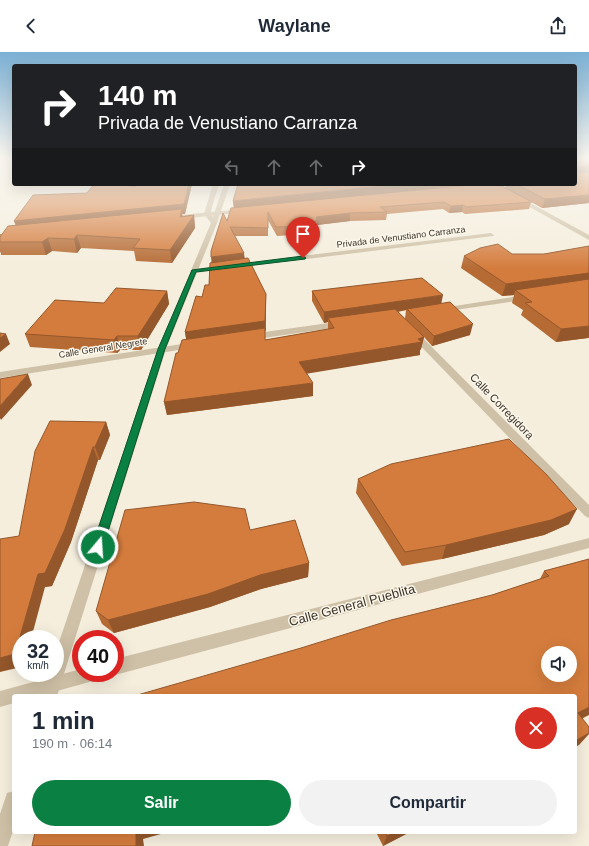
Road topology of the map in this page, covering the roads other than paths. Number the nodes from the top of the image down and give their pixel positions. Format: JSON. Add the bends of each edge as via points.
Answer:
{"nodes":[{"id":1,"x":215,"y":195,"type":"edge"},
{"id":2,"x":222,"y":195,"type":"edge"},
{"id":3,"x":516,"y":197,"type":"edge"},
{"id":4,"x":249,"y":210,"type":"edge"},
{"id":5,"x":213,"y":217,"type":"junction"},
{"id":6,"x":176,"y":218,"type":"edge"},
{"id":7,"x":491,"y":235,"type":"dead end"},
{"id":8,"x":589,"y":238,"type":"edge"},
{"id":9,"x":194,"y":271,"type":"junction"},
{"id":10,"x":535,"y":295,"type":"edge"},
{"id":11,"x":436,"y":311,"type":"edge"},
{"id":12,"x":350,"y":323,"type":"edge"},
{"id":13,"x":408,"y":328,"type":"edge"},
{"id":14,"x":240,"y":338,"type":"edge"},
{"id":15,"x":201,"y":344,"type":"edge"},
{"id":16,"x":162,"y":349,"type":"junction"},
{"id":17,"x":0,"y":374,"type":"edge"},
{"id":18,"x":589,"y":513,"type":"edge"},
{"id":19,"x":589,"y":543,"type":"edge"},
{"id":20,"x":124,"y":665,"type":"edge"},
{"id":21,"x":72,"y":682,"type":"edge"},
{"id":22,"x":52,"y":690,"type":"edge"},
{"id":23,"x":29,"y":694,"type":"edge"},
{"id":24,"x":12,"y":697,"type":"edge"},
{"id":25,"x":0,"y":699,"type":"edge"},
{"id":26,"x":12,"y":806,"type":"edge"},
{"id":27,"x":0,"y":841,"type":"edge"}],
"edges":[{"from":1,"to":5,"type":"street"},
{"from":2,"to":5,"type":"street"},
{"from":3,"to":8,"type":"street"},
{"from":4,"to":5,"type":"street"},
{"from":5,"to":6,"type":"street"},
{"from":5,"to":9,"type":"street"},
{"from":7,"to":9,"type":"street","name":"Privada de Venustiano Carranza"},
{"from":9,"to":16,"type":"street"},
{"from":10,"to":11,"type":"street"},
{"from":12,"to":14,"type":"street"},
{"from":13,"to":18,"type":"street","name":"Calle Corregidora"},
{"from":15,"to":16,"type":"street","name":"Calle General Negrete"},
{"from":16,"to":17,"type":"street","name":"Calle General Negrete"},
{"from":16,"to":22,"type":"street"},
{"from":19,"to":20,"type":"street","name":"Calle General Pueblita"},
{"from":21,"to":22,"type":"street"},
{"from":22,"to":23,"type":"street"},
{"from":24,"to":25,"type":"street"},
{"from":26,"to":27,"type":"street"}]}
